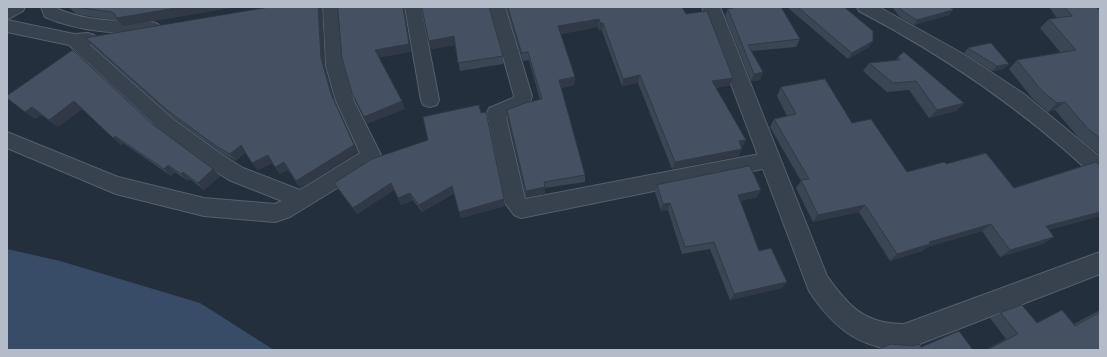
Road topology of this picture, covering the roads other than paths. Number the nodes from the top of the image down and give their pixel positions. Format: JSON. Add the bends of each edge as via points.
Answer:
{"nodes":[{"id":1,"x":17,"y":7,"type":"edge"},
{"id":2,"x":49,"y":7,"type":"edge"},
{"id":3,"x":331,"y":7,"type":"edge"},
{"id":4,"x":412,"y":7,"type":"edge"},
{"id":5,"x":497,"y":7,"type":"edge"},
{"id":6,"x":711,"y":7,"type":"edge"},
{"id":7,"x":865,"y":7,"type":"edge"},
{"id":8,"x":7,"y":14,"type":"edge"},
{"id":9,"x":7,"y":26,"type":"edge"},
{"id":10,"x":74,"y":40,"type":"junction"},
{"id":11,"x":430,"y":100,"type":"dead end"},
{"id":12,"x":7,"y":140,"type":"edge"},
{"id":13,"x":770,"y":160,"type":"junction"},
{"id":14,"x":1100,"y":169,"type":"edge"},
{"id":15,"x":301,"y":199,"type":"junction"},
{"id":16,"x":1100,"y":264,"type":"edge"}],
"edges":[{"from":1,"to":8,"type":"street"},
{"from":2,"to":10,"type":"street","via":[[51,13],[65,20],[93,26],[160,27]]},
{"from":3,"to":15,"type":"street","via":[[335,66],[345,101],[371,155]]},
{"from":4,"to":11,"type":"street"},
{"from":5,"to":13,"type":"street","via":[[523,96],[521,103],[496,113],[515,203],[521,209]]},
{"from":6,"to":13,"type":"street"},
{"from":7,"to":14,"type":"street","via":[[921,37],[1009,92],[1045,119]]},
{"from":9,"to":10,"type":"street"},
{"from":10,"to":15,"type":"street","via":[[166,124],[214,160],[236,174]]},
{"from":12,"to":15,"type":"street","via":[[116,185],[204,207],[278,213]]},
{"from":13,"to":16,"type":"street","via":[[818,283],[842,314],[873,334],[889,338],[904,337]]}]}
